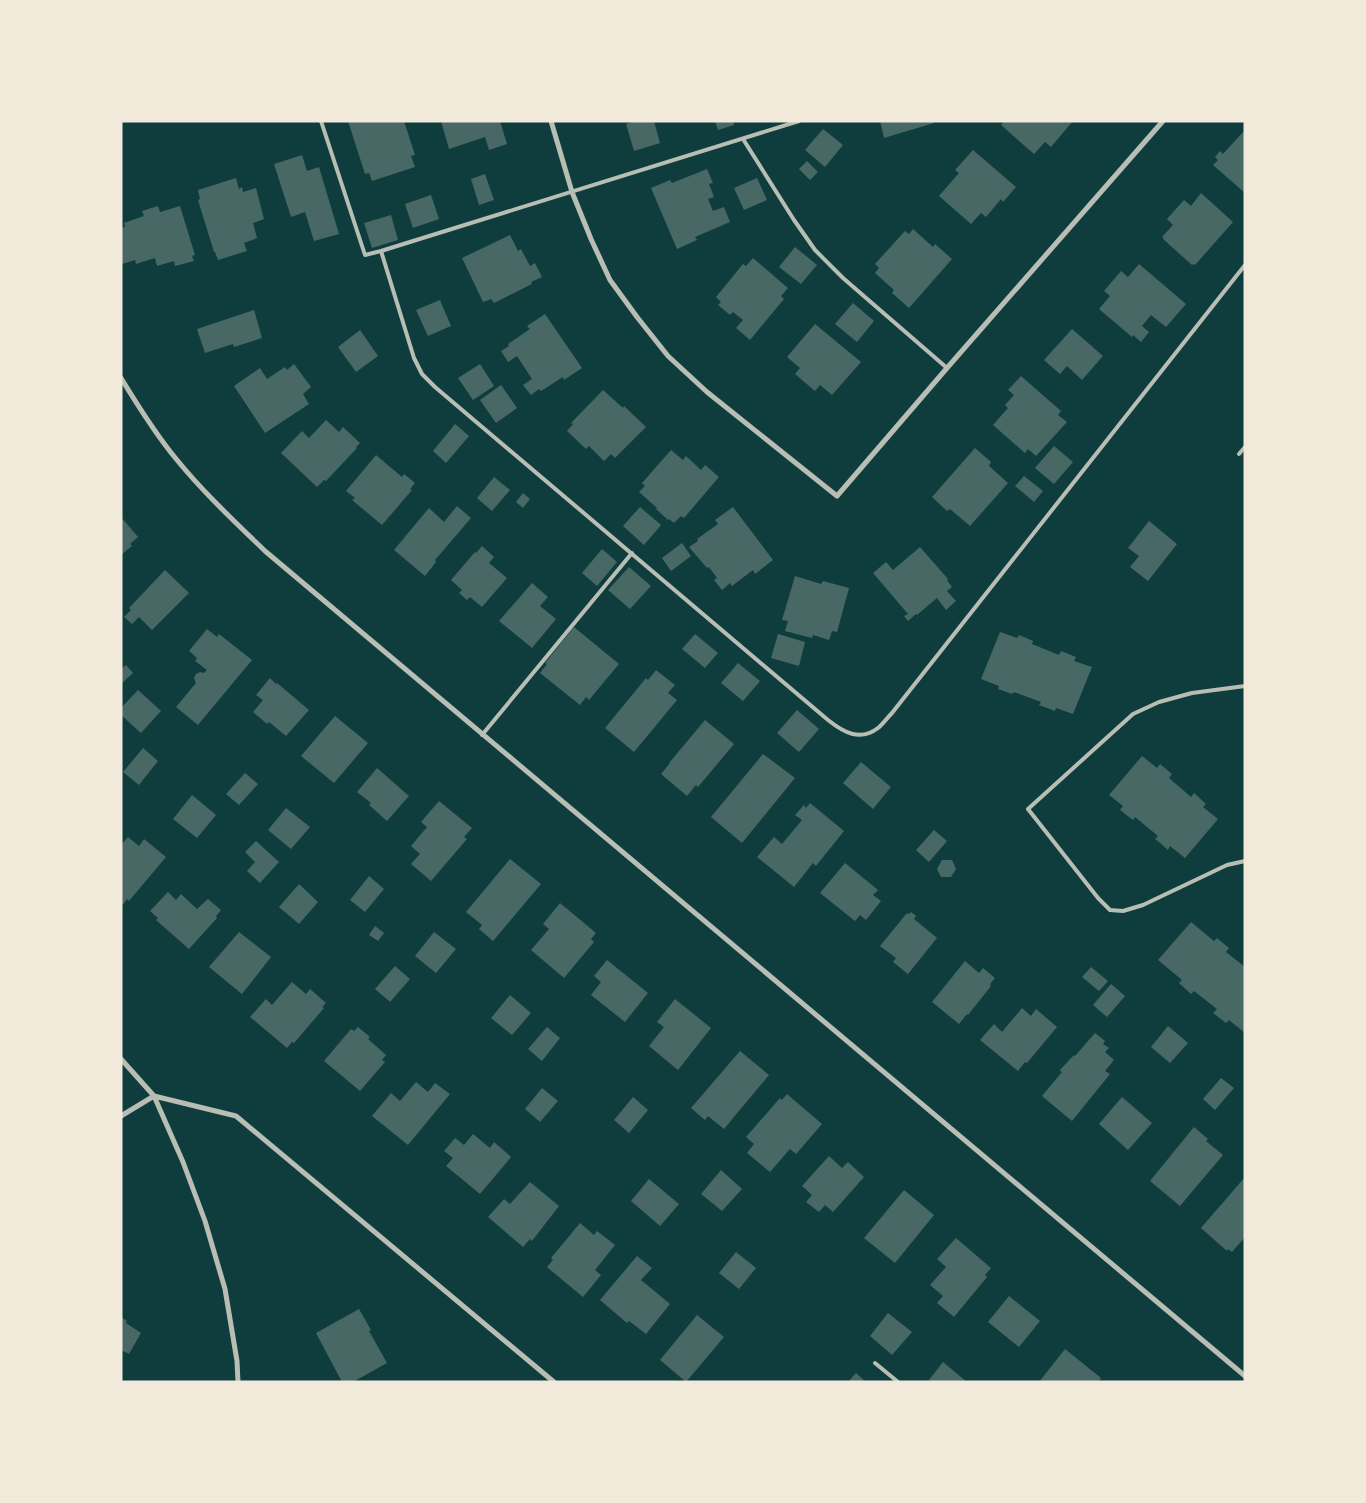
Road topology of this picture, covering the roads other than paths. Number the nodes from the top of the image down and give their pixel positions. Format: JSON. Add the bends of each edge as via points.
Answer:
{"nodes":[{"id":1,"x":321,"y":121,"type":"edge"},
{"id":2,"x":551,"y":121,"type":"edge"},
{"id":3,"x":799,"y":121,"type":"edge"},
{"id":4,"x":1163,"y":121,"type":"edge"},
{"id":5,"x":743,"y":139,"type":"junction"},
{"id":6,"x":572,"y":192,"type":"junction"},
{"id":7,"x":381,"y":251,"type":"junction"},
{"id":8,"x":1245,"y":265,"type":"edge"},
{"id":9,"x":947,"y":368,"type":"junction"},
{"id":10,"x":121,"y":378,"type":"edge"},
{"id":11,"x":1245,"y":446,"type":"edge"},
{"id":12,"x":1239,"y":454,"type":"dead end"},
{"id":13,"x":632,"y":554,"type":"junction"},
{"id":14,"x":1245,"y":686,"type":"edge"},
{"id":15,"x":482,"y":735,"type":"junction"},
{"id":16,"x":1245,"y":861,"type":"edge"},
{"id":17,"x":121,"y":1059,"type":"edge"},
{"id":18,"x":154,"y":1096,"type":"junction"},
{"id":19,"x":121,"y":1116,"type":"edge"},
{"id":20,"x":875,"y":1362,"type":"dead end"},
{"id":21,"x":1245,"y":1376,"type":"edge"},
{"id":22,"x":238,"y":1382,"type":"edge"},
{"id":23,"x":554,"y":1382,"type":"edge"},
{"id":24,"x":898,"y":1382,"type":"edge"}],
"edges":[{"from":1,"to":7,"type":"lane","via":[[365,255]]},
{"from":2,"to":6,"type":"street"},
{"from":3,"to":5,"type":"lane"},
{"from":4,"to":9,"type":"street"},
{"from":5,"to":6,"type":"lane"},
{"from":5,"to":9,"type":"lane","via":[[816,250],[843,278]]},
{"from":6,"to":7,"type":"lane"},
{"from":6,"to":9,"type":"street","via":[[610,280],[668,356],[707,392],[837,496]]},
{"from":7,"to":13,"type":"lane","via":[[414,358],[422,374]]},
{"from":8,"to":13,"type":"lane","via":[[892,713],[868,734],[843,732]]},
{"from":10,"to":15,"type":"street","via":[[177,460],[216,504],[265,552]]},
{"from":11,"to":12,"type":"lane"},
{"from":13,"to":15,"type":"lane"},
{"from":14,"to":16,"type":"lane","via":[[1184,695],[1158,702],[1133,714],[1028,809],[1110,910],[1123,911],[1143,905],[1227,865]]},
{"from":15,"to":21,"type":"street"},
{"from":17,"to":18,"type":"street"},
{"from":18,"to":19,"type":"street"},
{"from":18,"to":22,"type":"street","via":[[205,1221],[225,1288]]},
{"from":18,"to":23,"type":"street","via":[[236,1116]]},
{"from":20,"to":24,"type":"lane"}]}
